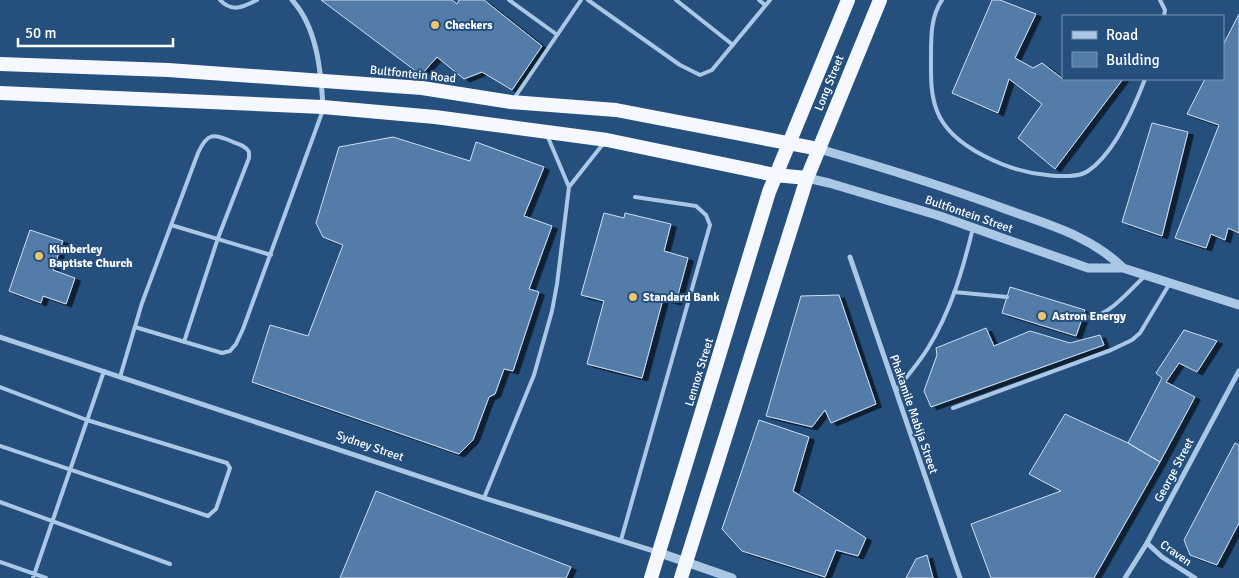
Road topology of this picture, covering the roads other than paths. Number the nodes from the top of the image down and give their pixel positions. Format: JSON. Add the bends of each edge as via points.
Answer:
{"nodes":[{"id":1,"x":220,"y":0,"type":"edge"},
{"id":2,"x":257,"y":0,"type":"edge"},
{"id":3,"x":292,"y":0,"type":"edge"},
{"id":4,"x":509,"y":0,"type":"edge"},
{"id":5,"x":581,"y":0,"type":"edge"},
{"id":6,"x":588,"y":0,"type":"edge"},
{"id":7,"x":676,"y":0,"type":"edge"},
{"id":8,"x":759,"y":0,"type":"edge"},
{"id":9,"x":770,"y":0,"type":"edge"},
{"id":10,"x":848,"y":0,"type":"edge"},
{"id":11,"x":880,"y":0,"type":"edge"},
{"id":12,"x":942,"y":0,"type":"edge"},
{"id":13,"x":1160,"y":0,"type":"edge"},
{"id":14,"x":765,"y":5,"type":"junction"},
{"id":15,"x":1164,"y":15,"type":"edge"},
{"id":16,"x":556,"y":34,"type":"junction"},
{"id":17,"x":733,"y":45,"type":"junction"},
{"id":18,"x":0,"y":64,"type":"edge"},
{"id":19,"x":1145,"y":80,"type":"edge"},
{"id":20,"x":322,"y":81,"type":"junction"},
{"id":21,"x":0,"y":93,"type":"edge"},
{"id":22,"x":512,"y":102,"type":"junction"},
{"id":23,"x":323,"y":108,"type":"junction"},
{"id":24,"x":546,"y":133,"type":"junction"},
{"id":25,"x":606,"y":140,"type":"junction"},
{"id":26,"x":788,"y":142,"type":"junction"},
{"id":27,"x":819,"y":149,"type":"junction"},
{"id":28,"x":775,"y":175,"type":"junction"},
{"id":29,"x":807,"y":178,"type":"junction"},
{"id":30,"x":568,"y":187,"type":"junction"},
{"id":31,"x":636,"y":197,"type":"dead end"},
{"id":32,"x":171,"y":225,"type":"junction"},
{"id":33,"x":973,"y":228,"type":"junction"},
{"id":34,"x":218,"y":238,"type":"junction"},
{"id":35,"x":271,"y":255,"type":"junction"},
{"id":36,"x":850,"y":257,"type":"dead end"},
{"id":37,"x":1123,"y":268,"type":"junction"},
{"id":38,"x":1146,"y":275,"type":"junction"},
{"id":39,"x":1170,"y":283,"type":"junction"},
{"id":40,"x":954,"y":292,"type":"junction"},
{"id":41,"x":1007,"y":297,"type":"dead end"},
{"id":42,"x":1239,"y":305,"type":"edge"},
{"id":43,"x":1083,"y":317,"type":"dead end"},
{"id":44,"x":135,"y":327,"type":"junction"},
{"id":45,"x":0,"y":337,"type":"edge"},
{"id":46,"x":184,"y":342,"type":"junction"},
{"id":47,"x":104,"y":371,"type":"junction"},
{"id":48,"x":1239,"y":371,"type":"edge"},
{"id":49,"x":120,"y":377,"type":"junction"},
{"id":50,"x":0,"y":387,"type":"edge"},
{"id":51,"x":896,"y":391,"type":"junction"},
{"id":52,"x":953,"y":408,"type":"dead end"},
{"id":53,"x":87,"y":420,"type":"junction"},
{"id":54,"x":0,"y":446,"type":"edge"},
{"id":55,"x":70,"y":470,"type":"junction"},
{"id":56,"x":484,"y":498,"type":"junction"},
{"id":57,"x":0,"y":502,"type":"edge"},
{"id":58,"x":52,"y":521,"type":"junction"},
{"id":59,"x":621,"y":540,"type":"junction"},
{"id":60,"x":1146,"y":543,"type":"junction"},
{"id":61,"x":660,"y":553,"type":"junction"},
{"id":62,"x":0,"y":562,"type":"edge"},
{"id":63,"x":687,"y":562,"type":"junction"},
{"id":64,"x":170,"y":564,"type":"dead end"},
{"id":65,"x":33,"y":576,"type":"edge"},
{"id":66,"x":46,"y":578,"type":"edge"},
{"id":67,"x":651,"y":578,"type":"edge"},
{"id":68,"x":681,"y":578,"type":"edge"},
{"id":69,"x":732,"y":578,"type":"edge"},
{"id":70,"x":960,"y":578,"type":"edge"},
{"id":71,"x":1125,"y":578,"type":"edge"},
{"id":72,"x":1195,"y":578,"type":"edge"}],
"edges":[{"from":1,"to":2,"type":"lane","via":[[234,9]]},
{"from":3,"to":20,"type":"street","via":[[306,22]]},
{"from":4,"to":16,"type":"lane"},
{"from":5,"to":16,"type":"lane"},
{"from":6,"to":17,"type":"lane","via":[[680,65],[700,75],[712,70]]},
{"from":7,"to":17,"type":"lane"},
{"from":8,"to":14,"type":"lane"},
{"from":9,"to":14,"type":"lane"},
{"from":10,"to":26,"type":"highway","name":"Long Street"},
{"from":11,"to":27,"type":"highway","name":"Long Street"},
{"from":12,"to":19,"type":"lane","via":[[932,27],[931,84],[937,112],[967,145],[997,163],[1036,174],[1066,176],[1087,173],[1102,159],[1124,127]]},
{"from":13,"to":15,"type":"lane"},
{"from":14,"to":17,"type":"lane"},
{"from":16,"to":22,"type":"lane"},
{"from":18,"to":20,"type":"highway","name":"Bultfontein Road","via":[[168,70]]},
{"from":20,"to":22,"type":"highway","name":"Bultfontein Road","via":[[422,88]]},
{"from":20,"to":23,"type":"street"},
{"from":21,"to":23,"type":"highway"},
{"from":22,"to":26,"type":"highway","name":"Bultfontein Road","via":[[616,110]]},
{"from":23,"to":24,"type":"highway","via":[[435,117]]},
{"from":23,"to":35,"type":"lane"},
{"from":24,"to":25,"type":"highway"},
{"from":24,"to":30,"type":"lane"},
{"from":25,"to":28,"type":"highway"},
{"from":25,"to":30,"type":"lane"},
{"from":26,"to":27,"type":"highway","name":"Bultfontein Road"},
{"from":26,"to":28,"type":"highway","name":"Long Street"},
{"from":27,"to":29,"type":"highway","name":"Long Street"},
{"from":27,"to":37,"type":"street","name":"Bultfontein Street","via":[[977,199],[1074,234],[1108,254]]},
{"from":28,"to":29,"type":"highway"},
{"from":28,"to":61,"type":"highway","name":"Lennox Street"},
{"from":29,"to":33,"type":"street","name":"Bultfontein Street"},
{"from":29,"to":63,"type":"highway"},
{"from":30,"to":56,"type":"lane","via":[[557,284],[544,344],[521,411]]},
{"from":31,"to":59,"type":"lane","via":[[696,206],[710,225]]},
{"from":32,"to":34,"type":"lane"},
{"from":32,"to":34,"type":"lane","via":[[203,142],[218,135],[249,152]]},
{"from":32,"to":44,"type":"lane"},
{"from":33,"to":37,"type":"street","name":"Bultfontein Street","via":[[1088,268]]},
{"from":33,"to":40,"type":"lane"},
{"from":34,"to":35,"type":"lane"},
{"from":34,"to":46,"type":"lane"},
{"from":35,"to":46,"type":"lane","via":[[243,329],[230,351],[222,353]]},
{"from":36,"to":51,"type":"street","name":"Phakamile Mabija Street"},
{"from":37,"to":38,"type":"street","name":"Bultfontein Street"},
{"from":38,"to":39,"type":"street","name":"Bultfontein Street"},
{"from":38,"to":43,"type":"lane","via":[[1105,312],[1093,318]]},
{"from":39,"to":42,"type":"street","name":"Bultfontein Street"},
{"from":39,"to":52,"type":"lane","via":[[1140,333],[1132,340]]},
{"from":40,"to":41,"type":"lane"},
{"from":40,"to":51,"type":"lane","via":[[928,348]]},
{"from":44,"to":46,"type":"lane"},
{"from":44,"to":49,"type":"lane"},
{"from":45,"to":47,"type":"street","name":"Sydney Street"},
{"from":47,"to":49,"type":"street","name":"Sydney Street"},
{"from":47,"to":53,"type":"lane"},
{"from":48,"to":60,"type":"street","name":"George Street"},
{"from":49,"to":56,"type":"street","name":"Sydney Street"},
{"from":50,"to":53,"type":"lane"},
{"from":51,"to":70,"type":"street","name":"Phakamile Mabija Street"},
{"from":53,"to":55,"type":"lane"},
{"from":53,"to":55,"type":"lane","via":[[227,464],[230,468],[222,493],[214,512],[208,516]]},
{"from":54,"to":55,"type":"lane"},
{"from":55,"to":58,"type":"lane"},
{"from":56,"to":59,"type":"street","name":"Sydney Street"},
{"from":57,"to":58,"type":"lane"},
{"from":58,"to":64,"type":"lane"},
{"from":58,"to":65,"type":"lane"},
{"from":59,"to":61,"type":"street","name":"Sydney Street"},
{"from":60,"to":71,"type":"street","name":"George Street"},
{"from":60,"to":72,"type":"street","name":"Craven"},
{"from":61,"to":63,"type":"street","name":"Sydney Street"},
{"from":61,"to":67,"type":"highway","name":"Lennox Street"},
{"from":62,"to":65,"type":"lane"},
{"from":63,"to":68,"type":"highway"},
{"from":63,"to":69,"type":"street","name":"Sydney Street"},
{"from":65,"to":66,"type":"lane"}]}
